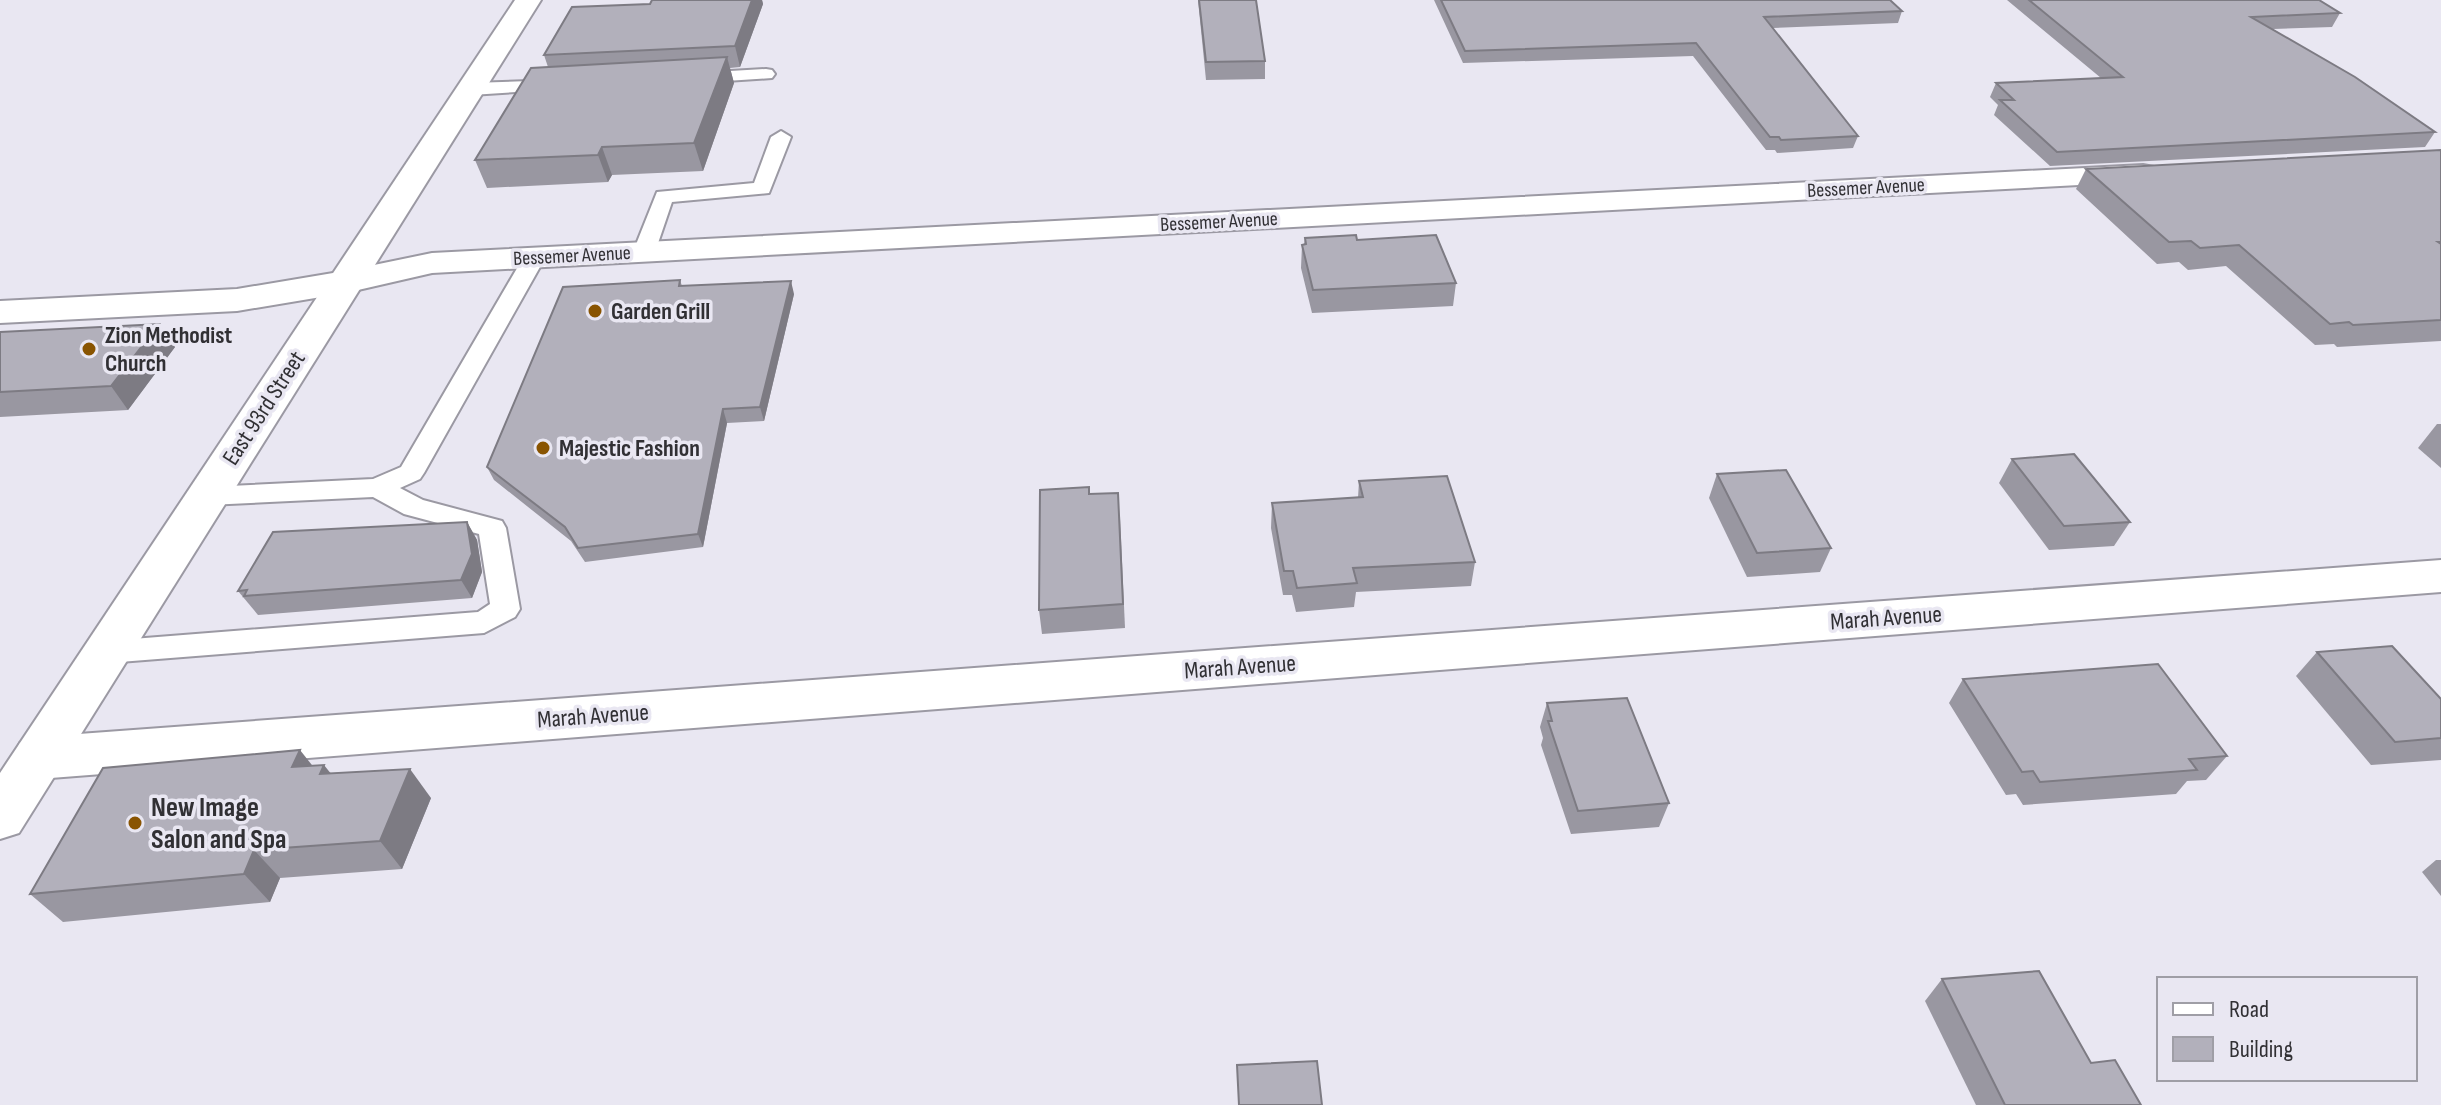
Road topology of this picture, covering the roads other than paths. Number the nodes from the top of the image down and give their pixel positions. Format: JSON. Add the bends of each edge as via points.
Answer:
{"nodes":[{"id":1,"x":528,"y":0,"type":"edge"},
{"id":2,"x":766,"y":74,"type":"dead end"},
{"id":3,"x":676,"y":79,"type":"edge"},
{"id":4,"x":570,"y":84,"type":"edge"},
{"id":5,"x":471,"y":89,"type":"junction"},
{"id":6,"x":781,"y":137,"type":"dead end"},
{"id":7,"x":2171,"y":172,"type":"edge"},
{"id":8,"x":644,"y":252,"type":"junction"},
{"id":9,"x":534,"y":258,"type":"junction"},
{"id":10,"x":345,"y":282,"type":"junction"},
{"id":11,"x":0,"y":312,"type":"edge"},
{"id":12,"x":377,"y":488,"type":"junction"},
{"id":13,"x":208,"y":496,"type":"junction"},
{"id":14,"x":2441,"y":576,"type":"edge"},
{"id":15,"x":107,"y":652,"type":"junction"},
{"id":16,"x":38,"y":758,"type":"junction"},
{"id":17,"x":0,"y":817,"type":"edge"}],
"edges":[{"from":1,"to":5,"type":"street","name":"East 93rd Street"},
{"from":2,"to":3,"type":"lane"},
{"from":4,"to":5,"type":"lane"},
{"from":5,"to":10,"type":"street","name":"East 93rd Street"},
{"from":6,"to":8,"type":"lane","via":[[762,189],[664,196]]},
{"from":7,"to":8,"type":"street","name":"Bessemer Avenue"},
{"from":8,"to":9,"type":"street","name":"Bessemer Avenue"},
{"from":9,"to":10,"type":"street","name":"Bessemer Avenue","via":[[432,263]]},
{"from":9,"to":12,"type":"lane","via":[[411,473]]},
{"from":10,"to":11,"type":"street","name":"Bessemer Avenue","via":[[237,300]]},
{"from":10,"to":13,"type":"street","name":"East 93rd Street"},
{"from":12,"to":13,"type":"lane"},
{"from":12,"to":15,"type":"lane","via":[[414,507],[492,528],[505,609],[484,622]]},
{"from":13,"to":15,"type":"street","name":"East 93rd Street"},
{"from":14,"to":16,"type":"street","name":"Marah Avenue"},
{"from":15,"to":16,"type":"street","name":"East 93rd Street"},
{"from":16,"to":17,"type":"street","name":"East 93rd Street"}]}
